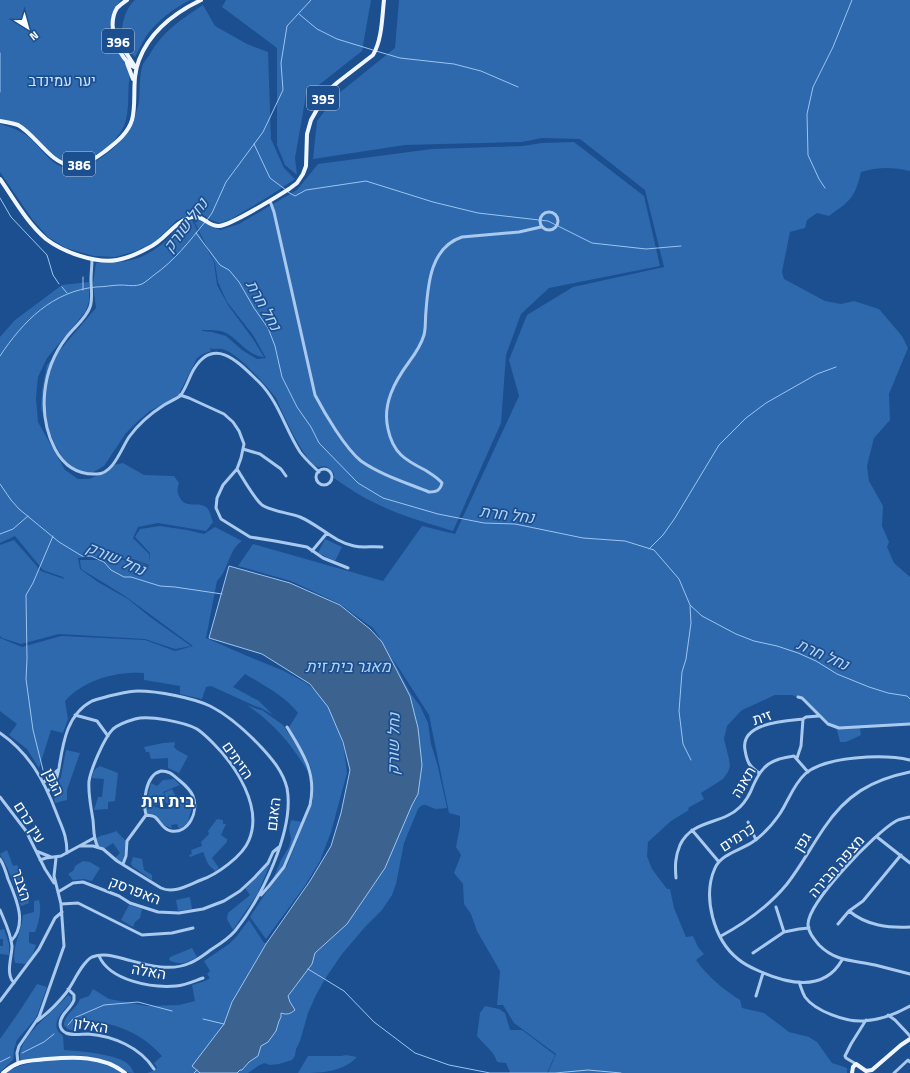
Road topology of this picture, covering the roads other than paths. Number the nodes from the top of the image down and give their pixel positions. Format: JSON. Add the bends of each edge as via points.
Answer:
{"nodes":[{"id":1,"x":127,"y":0,"type":"edge"},
{"id":2,"x":201,"y":0,"type":"edge"},
{"id":3,"x":384,"y":0,"type":"edge"},
{"id":4,"x":118,"y":8,"type":"junction"},
{"id":5,"x":126,"y":59,"type":"junction"},
{"id":6,"x":136,"y":68,"type":"junction"},
{"id":7,"x":134,"y":82,"type":"junction"},
{"id":8,"x":0,"y":121,"type":"edge"},
{"id":9,"x":0,"y":179,"type":"edge"},
{"id":10,"x":270,"y":201,"type":"junction"},
{"id":11,"x":541,"y":227,"type":"junction"},
{"id":12,"x":92,"y":259,"type":"junction"},
{"id":13,"x":180,"y":396,"type":"junction"},
{"id":14,"x":244,"y":449,"type":"junction"},
{"id":15,"x":237,"y":469,"type":"junction"},
{"id":16,"x":318,"y":472,"type":"junction"},
{"id":17,"x":286,"y":476,"type":"dead end"},
{"id":18,"x":327,"y":533,"type":"junction"},
{"id":19,"x":382,"y":547,"type":"dead end"},
{"id":20,"x":312,"y":551,"type":"junction"},
{"id":21,"x":348,"y":568,"type":"dead end"},
{"id":22,"x":798,"y":696,"type":"dead end"},
{"id":23,"x":75,"y":715,"type":"junction"},
{"id":24,"x":819,"y":716,"type":"junction"},
{"id":25,"x":803,"y":719,"type":"junction"},
{"id":26,"x":910,"y":724,"type":"edge"},
{"id":27,"x":287,"y":727,"type":"dead end"},
{"id":28,"x":0,"y":733,"type":"edge"},
{"id":29,"x":108,"y":736,"type":"junction"},
{"id":30,"x":797,"y":758,"type":"junction"},
{"id":31,"x":910,"y":760,"type":"edge"},
{"id":32,"x":58,"y":770,"type":"junction"},
{"id":33,"x":759,"y":772,"type":"junction"},
{"id":34,"x":808,"y":772,"type":"junction"},
{"id":35,"x":910,"y":772,"type":"edge"},
{"id":36,"x":44,"y":782,"type":"junction"},
{"id":37,"x":48,"y":791,"type":"junction"},
{"id":38,"x":0,"y":797,"type":"edge"},
{"id":39,"x":146,"y":816,"type":"junction"},
{"id":40,"x":910,"y":817,"type":"edge"},
{"id":41,"x":748,"y":822,"type":"dead end"},
{"id":42,"x":692,"y":830,"type":"junction"},
{"id":43,"x":877,"y":836,"type":"junction"},
{"id":44,"x":94,"y":838,"type":"junction"},
{"id":45,"x":756,"y":840,"type":"junction"},
{"id":46,"x":81,"y":846,"type":"junction"},
{"id":47,"x":98,"y":847,"type":"junction"},
{"id":48,"x":279,"y":847,"type":"junction"},
{"id":49,"x":36,"y":851,"type":"junction"},
{"id":50,"x":67,"y":853,"type":"junction"},
{"id":51,"x":900,"y":855,"type":"junction"},
{"id":52,"x":54,"y":858,"type":"junction"},
{"id":53,"x":0,"y":859,"type":"edge"},
{"id":54,"x":40,"y":860,"type":"junction"},
{"id":55,"x":719,"y":862,"type":"junction"},
{"id":56,"x":910,"y":863,"type":"edge"},
{"id":57,"x":123,"y":864,"type":"junction"},
{"id":58,"x":676,"y":878,"type":"dead end"},
{"id":59,"x":55,"y":883,"type":"junction"},
{"id":60,"x":58,"y":892,"type":"junction"},
{"id":61,"x":258,"y":897,"type":"junction"},
{"id":62,"x":61,"y":904,"type":"junction"},
{"id":63,"x":776,"y":907,"type":"dead end"},
{"id":64,"x":0,"y":910,"type":"edge"},
{"id":65,"x":850,"y":911,"type":"junction"},
{"id":66,"x":62,"y":912,"type":"junction"},
{"id":67,"x":838,"y":924,"type":"dead end"},
{"id":68,"x":910,"y":927,"type":"edge"},
{"id":69,"x":193,"y":928,"type":"dead end"},
{"id":70,"x":809,"y":928,"type":"junction"},
{"id":71,"x":784,"y":932,"type":"junction"},
{"id":72,"x":721,"y":936,"type":"junction"},
{"id":73,"x":11,"y":942,"type":"junction"},
{"id":74,"x":753,"y":954,"type":"dead end"},
{"id":75,"x":99,"y":956,"type":"junction"},
{"id":76,"x":842,"y":960,"type":"junction"},
{"id":77,"x":763,"y":972,"type":"junction"},
{"id":78,"x":910,"y":974,"type":"edge"},
{"id":79,"x":203,"y":978,"type":"dead end"},
{"id":80,"x":799,"y":982,"type":"junction"},
{"id":81,"x":14,"y":983,"type":"junction"},
{"id":82,"x":68,"y":989,"type":"junction"},
{"id":83,"x":756,"y":996,"type":"dead end"},
{"id":84,"x":0,"y":1001,"type":"edge"},
{"id":85,"x":910,"y":1006,"type":"edge"},
{"id":86,"x":888,"y":1015,"type":"junction"},
{"id":87,"x":866,"y":1020,"type":"junction"},
{"id":88,"x":37,"y":1021,"type":"junction"},
{"id":89,"x":910,"y":1036,"type":"edge"},
{"id":90,"x":910,"y":1039,"type":"edge"},
{"id":91,"x":910,"y":1062,"type":"edge"},
{"id":92,"x":18,"y":1064,"type":"junction"},
{"id":93,"x":856,"y":1064,"type":"junction"},
{"id":94,"x":154,"y":1069,"type":"dead end"},
{"id":95,"x":3,"y":1073,"type":"edge"},
{"id":96,"x":125,"y":1073,"type":"edge"},
{"id":97,"x":852,"y":1073,"type":"edge"},
{"id":98,"x":894,"y":1073,"type":"edge"}],
"edges":[{"from":1,"to":4,"type":"main road","number":"396"},
{"from":2,"to":6,"type":"main road","number":"386","via":[[175,15],[160,28],[147,43]]},
{"from":3,"to":10,"type":"main road","number":"395","via":[[377,49],[369,60],[338,82],[324,97],[311,120],[307,134],[306,166],[303,174],[297,183]]},
{"from":4,"to":5,"type":"main road","number":"396","via":[[113,31],[115,42]]},
{"from":4,"to":6,"type":"main road","number":"396","via":[[117,38]]},
{"from":5,"to":6,"type":"main road","number":"396"},
{"from":5,"to":7,"type":"main road"},
{"from":6,"to":7,"type":"main road","number":"386"},
{"from":7,"to":8,"type":"main road","number":"386","via":[[132,120],[128,128],[112,146],[84,163],[62,164],[23,129]]},
{"from":9,"to":12,"type":"main road","number":"395","via":[[29,220],[46,238],[63,250]]},
{"from":10,"to":11,"type":"street","via":[[315,395],[323,410],[361,460],[429,492],[441,488],[442,483],[400,455],[390,436],[386,416],[387,405],[399,375],[417,350],[424,335],[427,291],[432,272],[443,248],[455,239]]},
{"from":10,"to":12,"type":"main road","number":"395","via":[[224,225],[209,224],[202,217],[196,216],[185,219],[154,245],[123,259]]},
{"from":11,"to":11,"type":"street","via":[[549,231],[555,228],[557,216],[552,212],[543,214],[539,218]]},
{"from":12,"to":13,"type":"street","via":[[90,309],[65,339],[48,376],[45,418],[57,453],[65,464],[76,471],[94,474],[105,472],[142,421]]},
{"from":13,"to":14,"type":"street","via":[[224,414],[238,430]]},
{"from":13,"to":16,"type":"street","via":[[198,363],[206,356],[225,354],[264,387],[300,452]]},
{"from":14,"to":15,"type":"street"},
{"from":14,"to":17,"type":"street","via":[[260,454],[281,469]]},
{"from":15,"to":18,"type":"street","via":[[261,504],[298,516]]},
{"from":15,"to":20,"type":"street","via":[[223,485],[217,498],[216,508],[221,519],[250,537],[307,547]]},
{"from":16,"to":16,"type":"street","via":[[316,479],[319,484],[329,483],[330,474],[326,470]]},
{"from":18,"to":19,"type":"street","via":[[354,546]]},
{"from":18,"to":20,"type":"street"},
{"from":20,"to":21,"type":"street"},
{"from":22,"to":24,"type":"street"},
{"from":23,"to":29,"type":"street","via":[[97,720]]},
{"from":23,"to":32,"type":"street","name":"האגם","via":[[66,735]]},
{"from":23,"to":48,"type":"street","name":"האגם","via":[[96,699],[138,691],[189,699],[221,713],[252,738],[272,759],[283,776],[288,801]]},
{"from":24,"to":25,"type":"street","name":"זית"},
{"from":24,"to":26,"type":"street","via":[[828,724],[839,728]]},
{"from":25,"to":30,"type":"street","via":[[801,746]]},
{"from":25,"to":33,"type":"street","name":"זית","via":[[780,722],[754,730],[746,736],[745,752],[751,767]]},
{"from":27,"to":61,"type":"street","via":[[310,769],[312,798],[284,867]]},
{"from":28,"to":36,"type":"street","name":"הגפן","via":[[24,753]]},
{"from":29,"to":44,"type":"street","name":"הזיתים","via":[[94,764],[90,780]]},
{"from":29,"to":57,"type":"street","name":"הזיתים","via":[[116,727],[142,717],[165,720],[196,729],[233,767],[245,790],[252,813],[251,835],[245,848],[220,870],[201,880],[175,890],[165,890]]},
{"from":30,"to":33,"type":"street","name":"תאנה","via":[[794,756],[774,761]]},
{"from":30,"to":34,"type":"street"},
{"from":31,"to":34,"type":"street","name":"כרמים","via":[[889,757],[856,758],[821,765]]},
{"from":32,"to":36,"type":"street"},
{"from":32,"to":37,"type":"street","name":"האגם","via":[[56,779]]},
{"from":33,"to":42,"type":"street","name":"תאנה","via":[[740,808]]},
{"from":34,"to":45,"type":"street","name":"כרמים","via":[[797,784],[773,823]]},
{"from":35,"to":72,"type":"street","name":"גפן","via":[[877,781],[850,798],[831,818],[780,892],[752,916]]},
{"from":36,"to":37,"type":"street","name":"הגפן"},
{"from":37,"to":50,"type":"street","name":"הגפן","via":[[65,834]]},
{"from":38,"to":49,"type":"street","name":"עין כרם","via":[[22,825]]},
{"from":39,"to":39,"type":"street","via":[[154,816],[169,830],[182,829],[189,825],[191,820],[195,804],[193,795],[173,774],[157,772],[151,777],[147,788]]},
{"from":39,"to":57,"type":"street","via":[[127,842]]},
{"from":40,"to":43,"type":"street","name":"מצפה הבירה","via":[[896,821]]},
{"from":41,"to":45,"type":"street"},
{"from":42,"to":55,"type":"street"},
{"from":42,"to":58,"type":"street","name":"תאנה","via":[[686,835],[677,852]]},
{"from":43,"to":51,"type":"street"},
{"from":43,"to":70,"type":"street","name":"מצפה הבירה","via":[[822,897],[810,916]]},
{"from":44,"to":46,"type":"street"},
{"from":44,"to":47,"type":"street","name":"הזיתים"},
{"from":45,"to":55,"type":"street","name":"כרמים"},
{"from":46,"to":47,"type":"street"},
{"from":46,"to":50,"type":"street"},
{"from":47,"to":57,"type":"street","name":"הזיתים"},
{"from":48,"to":60,"type":"street","name":"האפרסק","via":[[273,852],[268,863],[240,891],[224,901],[179,913],[158,912],[130,903],[83,882],[71,884]]},
{"from":48,"to":61,"type":"street","name":"האגם"},
{"from":49,"to":52,"type":"street"},
{"from":49,"to":54,"type":"street","name":"עין כרם"},
{"from":50,"to":52,"type":"street"},
{"from":51,"to":56,"type":"street"},
{"from":51,"to":65,"type":"street","via":[[863,901]]},
{"from":52,"to":54,"type":"street"},
{"from":52,"to":59,"type":"street"},
{"from":53,"to":73,"type":"street","name":"הצבר","via":[[19,908],[18,929]]},
{"from":54,"to":59,"type":"street","name":"עין כרם"},
{"from":55,"to":72,"type":"street","name":"כרמים","via":[[713,876],[710,899],[714,922]]},
{"from":59,"to":60,"type":"street"},
{"from":60,"to":62,"type":"street"},
{"from":61,"to":75,"type":"street","name":"האגם","via":[[232,934],[188,964],[166,967],[107,955]]},
{"from":62,"to":66,"type":"street"},
{"from":62,"to":69,"type":"street","via":[[78,903],[142,935],[172,934]]},
{"from":63,"to":71,"type":"street"},
{"from":64,"to":73,"type":"street"},
{"from":65,"to":67,"type":"street"},
{"from":65,"to":68,"type":"street","via":[[872,924],[893,928]]},
{"from":66,"to":81,"type":"street","via":[[54,918],[41,946]]},
{"from":66,"to":88,"type":"street","via":[[64,946]]},
{"from":70,"to":71,"type":"street"},
{"from":70,"to":76,"type":"street","via":[[824,950]]},
{"from":71,"to":74,"type":"street"},
{"from":72,"to":77,"type":"street","name":"כרמים","via":[[737,959]]},
{"from":73,"to":81,"type":"street","via":[[10,976]]},
{"from":75,"to":79,"type":"street","name":"האלה","via":[[114,974],[142,983],[173,986]]},
{"from":75,"to":82,"type":"street","via":[[87,961]]},
{"from":76,"to":78,"type":"street"},
{"from":76,"to":80,"type":"street","name":"כרמים","via":[[837,969],[826,977]]},
{"from":77,"to":80,"type":"street","name":"כרמים","via":[[784,980]]},
{"from":77,"to":83,"type":"street"},
{"from":80,"to":87,"type":"street","via":[[804,996],[820,1008],[837,1016]]},
{"from":81,"to":84,"type":"street"},
{"from":82,"to":88,"type":"street"},
{"from":82,"to":94,"type":"street","name":"האלון","via":[[74,1000],[60,1020],[62,1031],[101,1036],[124,1044],[145,1058]]},
{"from":85,"to":86,"type":"street"},
{"from":86,"to":87,"type":"street"},
{"from":86,"to":89,"type":"street"},
{"from":87,"to":93,"type":"street","via":[[845,1056]]},
{"from":88,"to":92,"type":"street","via":[[19,1046]]},
{"from":90,"to":93,"type":"main road","via":[[872,1070],[866,1071]]},
{"from":91,"to":98,"type":"street","via":[[908,1060]]},
{"from":92,"to":95,"type":"main road"},
{"from":92,"to":96,"type":"main road","via":[[81,1058],[101,1061]]},
{"from":93,"to":97,"type":"main road"}]}
